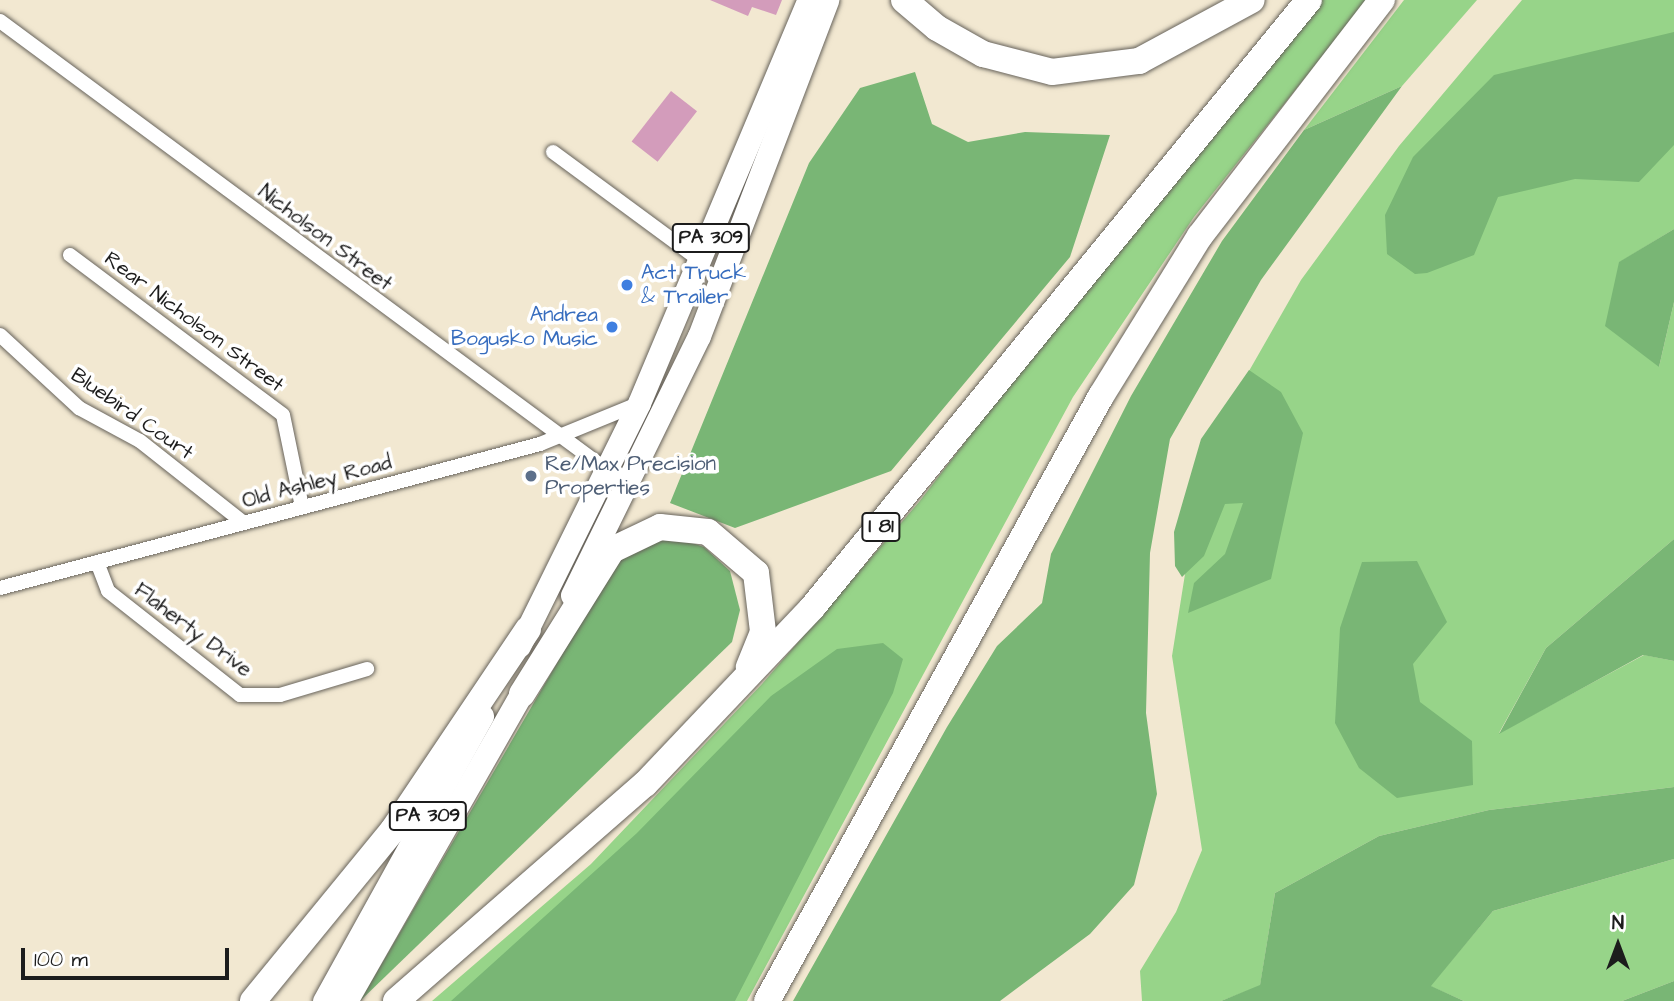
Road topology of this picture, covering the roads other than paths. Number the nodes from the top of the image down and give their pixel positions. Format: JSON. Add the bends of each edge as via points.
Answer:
{"nodes":[{"id":1,"x":808,"y":0,"type":"edge"},
{"id":2,"x":827,"y":0,"type":"edge"},
{"id":3,"x":904,"y":0,"type":"edge"},
{"id":4,"x":920,"y":0,"type":"edge"},
{"id":5,"x":1252,"y":0,"type":"edge"},
{"id":6,"x":1309,"y":0,"type":"edge"},
{"id":7,"x":1382,"y":0,"type":"edge"},
{"id":8,"x":0,"y":21,"type":"edge"},
{"id":9,"x":937,"y":28,"type":"junction"},
{"id":10,"x":553,"y":152,"type":"dead end"},
{"id":11,"x":70,"y":256,"type":"dead end"},
{"id":12,"x":701,"y":261,"type":"junction"},
{"id":13,"x":0,"y":335,"type":"edge"},
{"id":14,"x":639,"y":403,"type":"junction"},
{"id":15,"x":556,"y":438,"type":"junction"},
{"id":16,"x":617,"y":480,"type":"junction"},
{"id":17,"x":302,"y":507,"type":"junction"},
{"id":18,"x":244,"y":523,"type":"junction"},
{"id":19,"x":97,"y":562,"type":"junction"},
{"id":20,"x":0,"y":588,"type":"edge"},
{"id":21,"x":528,"y":629,"type":"junction"},
{"id":22,"x":367,"y":669,"type":"dead end"},
{"id":23,"x":522,"y":694,"type":"junction"},
{"id":24,"x":718,"y":708,"type":"junction"},
{"id":25,"x":253,"y":1001,"type":"edge"},
{"id":26,"x":324,"y":1001,"type":"edge"},
{"id":27,"x":346,"y":1001,"type":"edge"},
{"id":28,"x":396,"y":1001,"type":"edge"},
{"id":29,"x":767,"y":1001,"type":"edge"}],
"edges":[{"from":1,"to":12,"type":"main road","number":"PA 309"},
{"from":2,"to":16,"type":"main road","via":[[699,336]]},
{"from":3,"to":9,"type":"highway"},
{"from":4,"to":9,"type":"highway"},
{"from":5,"to":9,"type":"highway","via":[[1166,50],[1079,72],[1026,68]]},
{"from":6,"to":24,"type":"highway","number":"I 81","via":[[897,508]]},
{"from":7,"to":29,"type":"highway","via":[[1200,236],[1101,396]]},
{"from":8,"to":15,"type":"street","name":"Nicholson Street"},
{"from":10,"to":12,"type":"street"},
{"from":11,"to":17,"type":"street","name":"Rear Nicholson Street","via":[[284,415]]},
{"from":12,"to":14,"type":"main road","number":"PA 309"},
{"from":13,"to":18,"type":"street","name":"Bluebird Court","via":[[79,408],[140,441]]},
{"from":14,"to":15,"type":"street","name":"Old Ashley Road"},
{"from":14,"to":16,"type":"main road","number":"PA 309"},
{"from":15,"to":16,"type":"street","name":"Nicholson Street"},
{"from":15,"to":17,"type":"street","name":"Old Ashley Road"},
{"from":16,"to":21,"type":"main road","number":"PA 309"},
{"from":16,"to":23,"type":"main road"},
{"from":17,"to":18,"type":"street","name":"Old Ashley Road"},
{"from":18,"to":19,"type":"street","name":"Old Ashley Road"},
{"from":19,"to":20,"type":"street","name":"Old Ashley Road"},
{"from":19,"to":22,"type":"street","name":"Flaherty Drive","via":[[108,591],[240,695],[280,695]]},
{"from":21,"to":25,"type":"highway","via":[[393,830]]},
{"from":21,"to":26,"type":"main road","number":"PA 309"},
{"from":23,"to":24,"type":"highway","via":[[612,550],[642,531],[676,526],[723,540],[746,559],[762,587],[759,646]]},
{"from":23,"to":27,"type":"main road","number":"PA 309"},
{"from":24,"to":28,"type":"highway","number":"I 81","via":[[635,793]]}]}
